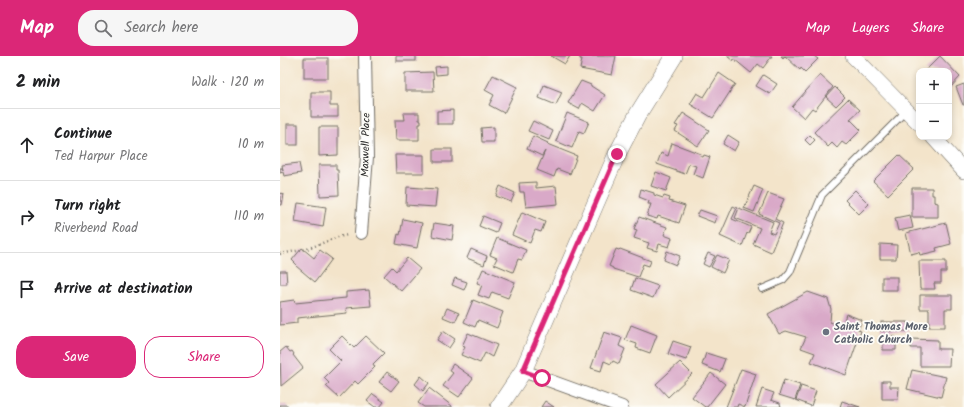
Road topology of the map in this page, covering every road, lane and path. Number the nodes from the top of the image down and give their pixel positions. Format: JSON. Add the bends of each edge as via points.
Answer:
{"nodes":[{"id":1,"x":365,"y":56,"type":"edge"},
{"id":2,"x":674,"y":56,"type":"edge"},
{"id":3,"x":852,"y":56,"type":"edge"},
{"id":4,"x":906,"y":110,"type":"junction"},
{"id":5,"x":916,"y":119,"type":"edge"},
{"id":6,"x":936,"y":140,"type":"edge"},
{"id":7,"x":964,"y":171,"type":"edge"},
{"id":8,"x":361,"y":233,"type":"joint"},
{"id":9,"x":280,"y":254,"type":"edge"},
{"id":10,"x":762,"y":289,"type":"dead end"},
{"id":11,"x":523,"y":371,"type":"junction"},
{"id":12,"x":499,"y":407,"type":"edge"},
{"id":13,"x":622,"y":407,"type":"edge"}],
"edges":[{"from":1,"to":8,"type":"street","name":"Maxwell Place","via":[[366,157]]},
{"from":2,"to":11,"type":"main road","via":[[617,154]]},
{"from":3,"to":4,"type":"street"},
{"from":4,"to":5,"type":"street"},
{"from":4,"to":10,"type":"lane","via":[[822,195],[790,272],[783,280]]},
{"from":6,"to":7,"type":"street"},
{"from":8,"to":9,"type":"path"},
{"from":11,"to":12,"type":"main road"},
{"from":11,"to":13,"type":"street"}]}
